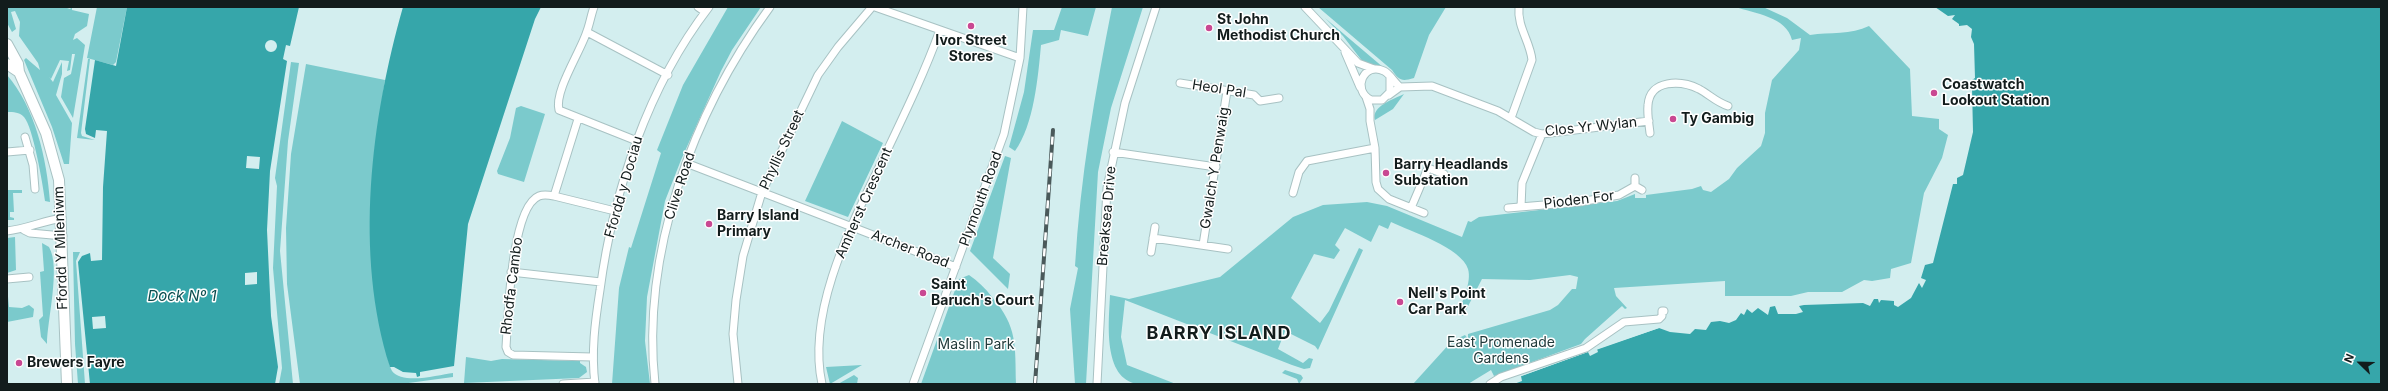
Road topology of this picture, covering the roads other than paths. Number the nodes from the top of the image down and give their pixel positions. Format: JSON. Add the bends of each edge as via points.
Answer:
{"nodes":[{"id":1,"x":594,"y":7,"type":"edge"},
{"id":2,"x":698,"y":7,"type":"edge"},
{"id":3,"x":770,"y":7,"type":"edge"},
{"id":4,"x":872,"y":7,"type":"edge"},
{"id":5,"x":875,"y":7,"type":"edge"},
{"id":6,"x":1023,"y":7,"type":"edge"},
{"id":7,"x":1156,"y":7,"type":"edge"},
{"id":8,"x":1305,"y":7,"type":"edge"},
{"id":9,"x":1519,"y":7,"type":"edge"},
{"id":10,"x":707,"y":9,"type":"edge"},
{"id":11,"x":940,"y":30,"type":"junction"},
{"id":12,"x":587,"y":32,"type":"junction"},
{"id":13,"x":1339,"y":42,"type":"junction"},
{"id":14,"x":7,"y":44,"type":"edge"},
{"id":15,"x":1020,"y":58,"type":"junction"},
{"id":16,"x":7,"y":64,"type":"edge"},
{"id":17,"x":1375,"y":69,"type":"junction"},
{"id":18,"x":20,"y":72,"type":"junction"},
{"id":19,"x":668,"y":75,"type":"junction"},
{"id":20,"x":1390,"y":78,"type":"junction"},
{"id":21,"x":1180,"y":83,"type":"dead end"},
{"id":22,"x":1400,"y":87,"type":"junction"},
{"id":23,"x":1361,"y":89,"type":"junction"},
{"id":24,"x":1227,"y":91,"type":"junction"},
{"id":25,"x":1388,"y":95,"type":"junction"},
{"id":26,"x":1366,"y":97,"type":"junction"},
{"id":27,"x":1279,"y":98,"type":"dead end"},
{"id":28,"x":1378,"y":101,"type":"junction"},
{"id":29,"x":1728,"y":106,"type":"dead end"},
{"id":30,"x":1370,"y":109,"type":"junction"},
{"id":31,"x":1510,"y":118,"type":"junction"},
{"id":32,"x":578,"y":119,"type":"junction"},
{"id":33,"x":1649,"y":121,"type":"junction"},
{"id":34,"x":1650,"y":133,"type":"dead end"},
{"id":35,"x":1542,"y":134,"type":"junction"},
{"id":36,"x":25,"y":137,"type":"dead end"},
{"id":37,"x":637,"y":141,"type":"junction"},
{"id":38,"x":1375,"y":148,"type":"junction"},
{"id":39,"x":30,"y":150,"type":"junction"},
{"id":40,"x":7,"y":152,"type":"edge"},
{"id":41,"x":1113,"y":152,"type":"junction"},
{"id":42,"x":686,"y":163,"type":"junction"},
{"id":43,"x":1216,"y":167,"type":"junction"},
{"id":44,"x":1444,"y":174,"type":"dead end"},
{"id":45,"x":1635,"y":178,"type":"dead end"},
{"id":46,"x":35,"y":189,"type":"dead end"},
{"id":47,"x":762,"y":192,"type":"junction"},
{"id":48,"x":1293,"y":192,"type":"dead end"},
{"id":49,"x":554,"y":196,"type":"junction"},
{"id":50,"x":1521,"y":207,"type":"junction"},
{"id":51,"x":1411,"y":208,"type":"junction"},
{"id":52,"x":1508,"y":208,"type":"dead end"},
{"id":53,"x":615,"y":211,"type":"junction"},
{"id":54,"x":1424,"y":213,"type":"dead end"},
{"id":55,"x":62,"y":218,"type":"junction"},
{"id":56,"x":1155,"y":226,"type":"dead end"},
{"id":57,"x":851,"y":227,"type":"junction"},
{"id":58,"x":24,"y":230,"type":"junction"},
{"id":59,"x":7,"y":231,"type":"edge"},
{"id":60,"x":63,"y":236,"type":"junction"},
{"id":61,"x":1153,"y":238,"type":"junction"},
{"id":62,"x":1203,"y":245,"type":"junction"},
{"id":63,"x":1228,"y":249,"type":"dead end"},
{"id":64,"x":1151,"y":252,"type":"dead end"},
{"id":65,"x":956,"y":267,"type":"junction"},
{"id":66,"x":511,"y":272,"type":"junction"},
{"id":67,"x":29,"y":277,"type":"dead end"},
{"id":68,"x":7,"y":279,"type":"edge"},
{"id":69,"x":601,"y":282,"type":"junction"},
{"id":70,"x":1664,"y":311,"type":"dead end"},
{"id":71,"x":592,"y":357,"type":"junction"},
{"id":72,"x":595,"y":383,"type":"edge"},
{"id":73,"x":67,"y":384,"type":"edge"},
{"id":74,"x":563,"y":384,"type":"edge"},
{"id":75,"x":656,"y":384,"type":"edge"},
{"id":76,"x":738,"y":384,"type":"edge"},
{"id":77,"x":820,"y":384,"type":"edge"},
{"id":78,"x":913,"y":384,"type":"edge"},
{"id":79,"x":1098,"y":384,"type":"edge"},
{"id":80,"x":1490,"y":384,"type":"edge"}],
"edges":[{"from":1,"to":12,"type":"street"},
{"from":2,"to":10,"type":"street"},
{"from":3,"to":42,"type":"street","name":"Clive Road","via":[[730,69]]},
{"from":4,"to":47,"type":"street","name":"Phyllis Street","via":[[818,75]]},
{"from":5,"to":11,"type":"street"},
{"from":6,"to":15,"type":"street","name":"Plymouth Road"},
{"from":7,"to":41,"type":"street","name":"Breaksea Drive","via":[[1125,103]]},
{"from":8,"to":13,"type":"street"},
{"from":9,"to":31,"type":"street","via":[[1518,20],[1531,51],[1532,60]]},
{"from":10,"to":19,"type":"street","name":"Ffordd y Dociau"},
{"from":11,"to":15,"type":"street"},
{"from":11,"to":57,"type":"street","name":"Amherst Crescent","via":[[926,68]]},
{"from":12,"to":19,"type":"street"},
{"from":12,"to":32,"type":"street","via":[[566,78],[558,105],[559,110]]},
{"from":13,"to":17,"type":"street","via":[[1360,64]]},
{"from":13,"to":23,"type":"street"},
{"from":14,"to":18,"type":"street"},
{"from":15,"to":65,"type":"street","name":"Plymouth Road","via":[[1004,134]]},
{"from":16,"to":18,"type":"street"},
{"from":17,"to":20,"type":"street","via":[[1384,72]]},
{"from":17,"to":23,"type":"street","via":[[1362,77]]},
{"from":18,"to":55,"type":"street","name":"Ffordd Y Mileniwm","via":[[50,143],[59,180]]},
{"from":19,"to":37,"type":"street","name":"Ffordd y Dociau","via":[[647,114]]},
{"from":20,"to":22,"type":"street"},
{"from":20,"to":25,"type":"street","via":[[1392,88]]},
{"from":21,"to":24,"type":"street","name":"Heol Pal"},
{"from":22,"to":25,"type":"street"},
{"from":22,"to":31,"type":"street","name":"Clos Yr Wylan","via":[[1432,86]]},
{"from":23,"to":26,"type":"street"},
{"from":24,"to":27,"type":"street","name":"Heol Pal","via":[[1254,95],[1260,101]]},
{"from":24,"to":43,"type":"street","name":"Gwalch Y Penwaig"},
{"from":25,"to":28,"type":"street"},
{"from":26,"to":28,"type":"street"},
{"from":26,"to":30,"type":"street"},
{"from":28,"to":30,"type":"street"},
{"from":29,"to":33,"type":"street","name":"Clos Yr Wylan","via":[[1716,102],[1699,89],[1674,83],[1663,84],[1650,96]]},
{"from":30,"to":38,"type":"street"},
{"from":31,"to":35,"type":"street","name":"Clos Yr Wylan"},
{"from":32,"to":37,"type":"street"},
{"from":32,"to":49,"type":"street"},
{"from":33,"to":34,"type":"street","name":"Clos Yr Wylan"},
{"from":33,"to":35,"type":"street","name":"Clos Yr Wylan"},
{"from":35,"to":50,"type":"street","via":[[1522,183]]},
{"from":36,"to":39,"type":"street"},
{"from":37,"to":53,"type":"street","name":"Ffordd y Dociau"},
{"from":38,"to":48,"type":"street","via":[[1307,161],[1295,179]]},
{"from":38,"to":51,"type":"street","via":[[1378,189],[1389,199]]},
{"from":39,"to":40,"type":"street"},
{"from":39,"to":46,"type":"street"},
{"from":41,"to":43,"type":"street"},
{"from":41,"to":79,"type":"street","name":"Breaksea Drive","via":[[1105,203]]},
{"from":42,"to":47,"type":"street","name":"Archer Road"},
{"from":42,"to":75,"type":"street","name":"Clive Road","via":[[673,199],[658,274],[652,332]]},
{"from":43,"to":62,"type":"street","name":"Gwalch Y Penwaig"},
{"from":44,"to":51,"type":"street","via":[[1428,168]]},
{"from":45,"to":50,"type":"street","name":"Pioden For","via":[[1638,188],[1619,195],[1580,202]]},
{"from":47,"to":57,"type":"street","name":"Archer Road"},
{"from":47,"to":76,"type":"street","name":"Phyllis Street","via":[[743,256],[736,300],[733,334]]},
{"from":49,"to":53,"type":"street","name":"Rhodfa Cambo"},
{"from":49,"to":66,"type":"street","name":"Rhodfa Cambo","via":[[538,196],[531,202],[518,232]]},
{"from":50,"to":52,"type":"street","name":"Pioden For"},
{"from":51,"to":54,"type":"street"},
{"from":53,"to":69,"type":"street","name":"Ffordd y Dociau"},
{"from":55,"to":58,"type":"street","via":[[30,225]]},
{"from":55,"to":60,"type":"street","name":"Ffordd Y Mileniwm"},
{"from":56,"to":61,"type":"street"},
{"from":57,"to":65,"type":"street","name":"Archer Road"},
{"from":57,"to":77,"type":"street","name":"Amherst Crescent","via":[[824,312],[819,351]]},
{"from":58,"to":59,"type":"street"},
{"from":58,"to":60,"type":"street","via":[[30,233]]},
{"from":60,"to":73,"type":"street","name":"Ffordd Y Mileniwm"},
{"from":61,"to":62,"type":"street"},
{"from":61,"to":64,"type":"street"},
{"from":62,"to":63,"type":"street"},
{"from":65,"to":78,"type":"street","name":"Plymouth Road"},
{"from":66,"to":69,"type":"street"},
{"from":66,"to":71,"type":"street","name":"Rhodfa Cambo","via":[[506,346],[508,352],[513,355]]},
{"from":67,"to":68,"type":"street"},
{"from":69,"to":71,"type":"street","name":"Ffordd y Dociau"},
{"from":70,"to":80,"type":"street","via":[[1659,319],[1624,322],[1586,348]]},
{"from":71,"to":72,"type":"street","name":"Ffordd y Dociau"},
{"from":72,"to":74,"type":"street"}]}
